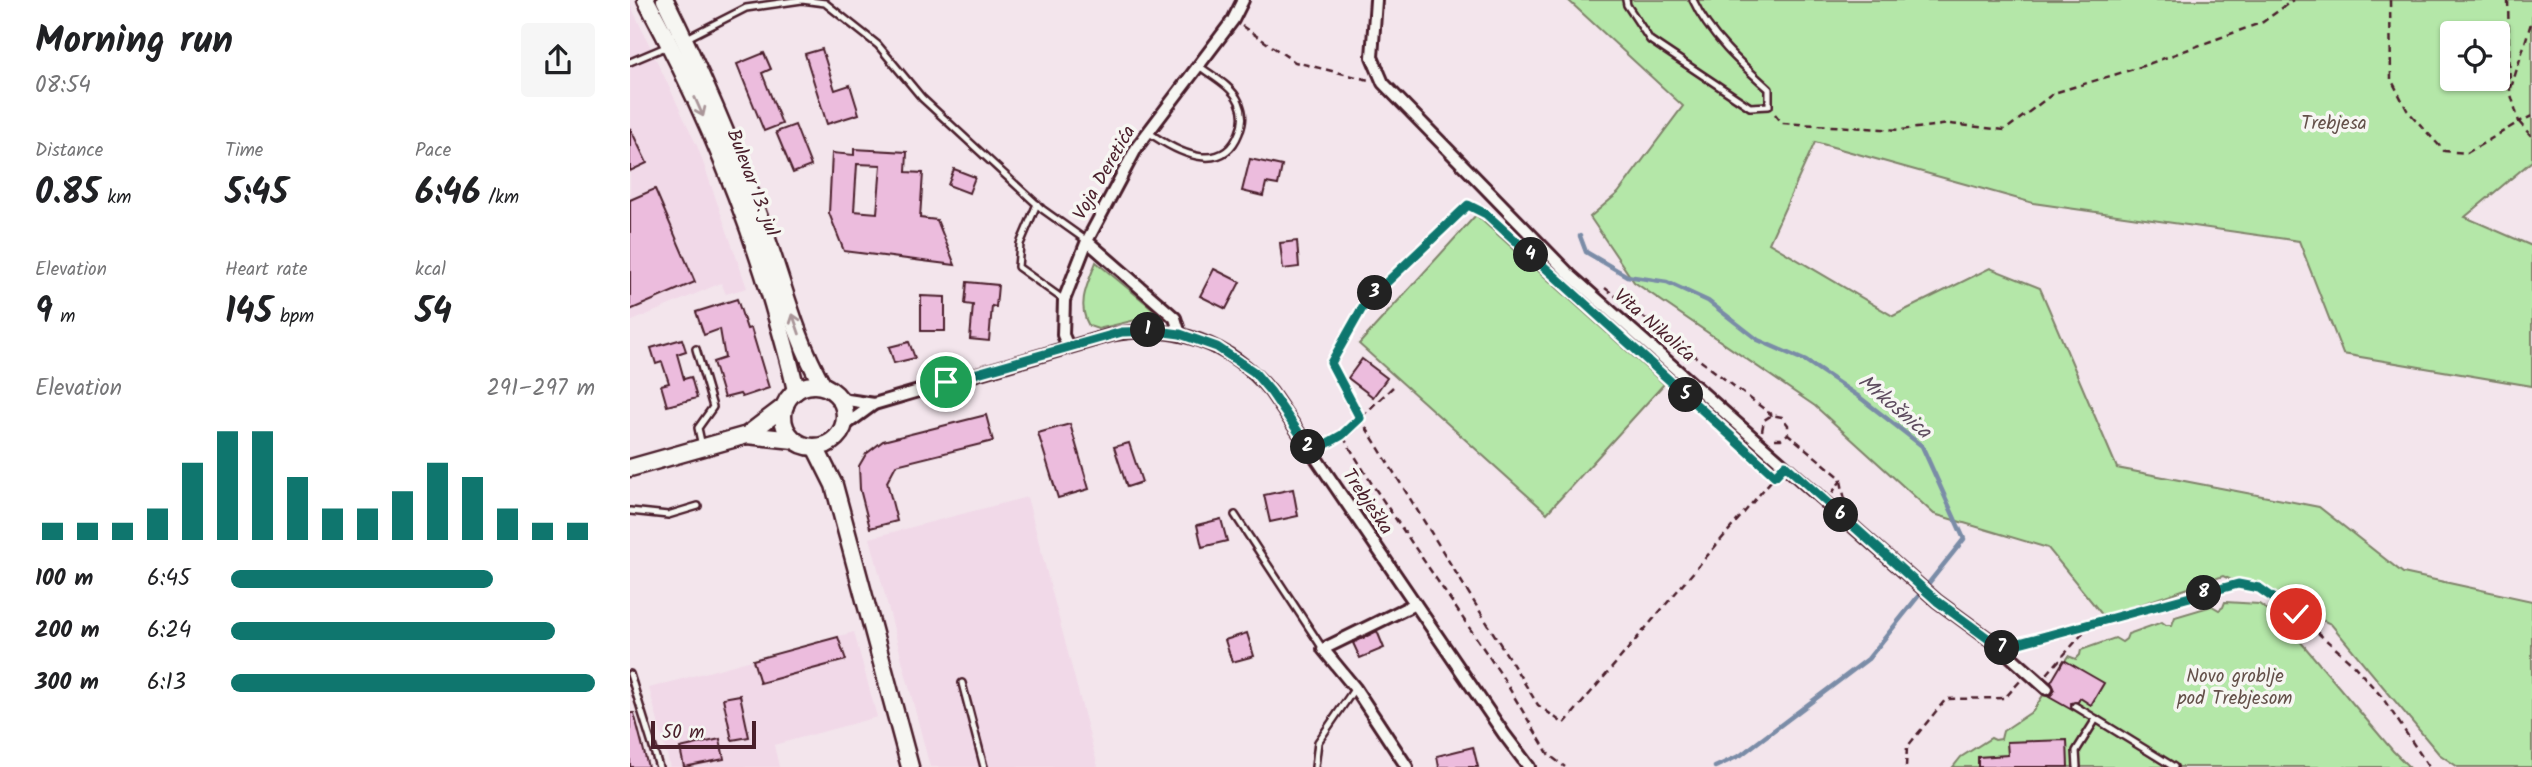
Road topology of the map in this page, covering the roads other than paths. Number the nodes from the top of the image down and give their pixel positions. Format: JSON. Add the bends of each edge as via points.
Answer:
{"nodes":[{"id":1,"x":646,"y":0,"type":"edge"},
{"id":2,"x":1243,"y":0,"type":"edge"},
{"id":3,"x":1377,"y":0,"type":"edge"},
{"id":4,"x":1626,"y":0,"type":"edge"},
{"id":5,"x":1693,"y":0,"type":"edge"},
{"id":6,"x":667,"y":1,"type":"edge"},
{"id":7,"x":677,"y":42,"type":"junction"},
{"id":8,"x":630,"y":62,"type":"edge"},
{"id":9,"x":1199,"y":66,"type":"junction"},
{"id":10,"x":1148,"y":132,"type":"junction"},
{"id":11,"x":1037,"y":204,"type":"junction"},
{"id":12,"x":1087,"y":241,"type":"junction"},
{"id":13,"x":1064,"y":300,"type":"junction"},
{"id":14,"x":1180,"y":334,"type":"junction"},
{"id":15,"x":1068,"y":346,"type":"junction"},
{"id":16,"x":696,"y":349,"type":"dead end"},
{"id":17,"x":822,"y":386,"type":"junction"},
{"id":18,"x":796,"y":391,"type":"junction"},
{"id":19,"x":841,"y":399,"type":"junction"},
{"id":20,"x":874,"y":404,"type":"junction"},
{"id":21,"x":785,"y":406,"type":"junction"},
{"id":22,"x":844,"y":426,"type":"junction"},
{"id":23,"x":747,"y":435,"type":"junction"},
{"id":24,"x":794,"y":440,"type":"junction"},
{"id":25,"x":833,"y":441,"type":"junction"},
{"id":26,"x":814,"y":447,"type":"junction"},
{"id":27,"x":702,"y":449,"type":"junction"},
{"id":28,"x":630,"y":468,"type":"edge"},
{"id":29,"x":834,"y":485,"type":"junction"},
{"id":30,"x":698,"y":506,"type":"dead end"},
{"id":31,"x":630,"y":511,"type":"edge"},
{"id":32,"x":1235,"y":515,"type":"dead end"},
{"id":33,"x":1415,"y":604,"type":"junction"},
{"id":34,"x":1323,"y":649,"type":"junction"},
{"id":35,"x":630,"y":674,"type":"edge"},
{"id":36,"x":962,"y":683,"type":"dead end"},
{"id":37,"x":2043,"y":685,"type":"road end"},
{"id":38,"x":1355,"y":688,"type":"junction"},
{"id":39,"x":2075,"y":706,"type":"dead end"},
{"id":40,"x":2096,"y":719,"type":"junction"},
{"id":41,"x":659,"y":767,"type":"edge"},
{"id":42,"x":910,"y":767,"type":"edge"},
{"id":43,"x":984,"y":767,"type":"edge"},
{"id":44,"x":1315,"y":767,"type":"edge"},
{"id":45,"x":1407,"y":767,"type":"edge"},
{"id":46,"x":1529,"y":767,"type":"edge"},
{"id":47,"x":2077,"y":767,"type":"edge"},
{"id":48,"x":2174,"y":767,"type":"edge"}],
"edges":[{"from":1,"to":7,"type":"main road","name":"Bulevar 13. jul"},
{"from":2,"to":9,"type":"street","name":"Voja Deretića"},
{"from":3,"to":37,"type":"street","name":"Vita Nikolića","via":[[1372,57],[1383,83],[1571,275],[1761,435],[1785,465],[1937,601]]},
{"from":4,"to":5,"type":"lane","via":[[1650,40],[1750,107],[1769,106],[1769,89],[1739,62]]},
{"from":6,"to":7,"type":"main road","name":"Bulevar 13. jul"},
{"from":7,"to":8,"type":"lane"},
{"from":7,"to":11,"type":"lane","via":[[746,8],[802,0],[825,3],[878,45],[922,98]]},
{"from":17,"to":7,"type":"main road","name":"Bulevar 13. jul","one_way":true,"via":[[808,361],[763,229]]},
{"from":7,"to":18,"type":"main road","name":"Bulevar 13. jul","one_way":true,"via":[[697,104],[746,221]]},
{"from":9,"to":10,"type":"street","name":"Voja Deretića"},
{"from":9,"to":10,"type":"lane","via":[[1238,100],[1244,121],[1236,140],[1221,156],[1205,158],[1172,149]]},
{"from":10,"to":12,"type":"street","name":"Voja Deretića"},
{"from":11,"to":12,"type":"lane"},
{"from":11,"to":13,"type":"lane","via":[[1020,244],[1018,267]]},
{"from":12,"to":13,"type":"street","name":"Voja Deretića"},
{"from":12,"to":14,"type":"street","via":[[1175,318]]},
{"from":13,"to":15,"type":"street","name":"Voja Deretića","via":[[1063,335]]},
{"from":14,"to":15,"type":"street","name":"Trebješka","via":[[1122,332]]},
{"from":14,"to":33,"type":"street","name":"Trebješka","via":[[1217,347],[1254,372]]},
{"from":15,"to":20,"type":"street","name":"Trebješka"},
{"from":16,"to":27,"type":"lane","via":[[713,407],[698,428]]},
{"from":17,"to":18,"type":"main road"},
{"from":17,"to":19,"type":"main road"},
{"from":18,"to":21,"type":"main road"},
{"from":19,"to":20,"type":"street"},
{"from":19,"to":22,"type":"main road"},
{"from":20,"to":22,"type":"street"},
{"from":21,"to":23,"type":"main road"},
{"from":21,"to":24,"type":"main road","via":[[784,424]]},
{"from":22,"to":25,"type":"main road"},
{"from":23,"to":24,"type":"main road"},
{"from":23,"to":27,"type":"main road"},
{"from":24,"to":26,"type":"main road"},
{"from":25,"to":26,"type":"main road"},
{"from":25,"to":29,"type":"main road"},
{"from":26,"to":29,"type":"main road"},
{"from":27,"to":28,"type":"main road"},
{"from":29,"to":42,"type":"main road"},
{"from":30,"to":31,"type":"lane","via":[[668,515]]},
{"from":32,"to":34,"type":"lane"},
{"from":33,"to":34,"type":"street"},
{"from":33,"to":46,"type":"street","name":"Trebješka"},
{"from":34,"to":38,"type":"street"},
{"from":35,"to":41,"type":"lane"},
{"from":36,"to":43,"type":"lane"},
{"from":38,"to":44,"type":"lane","via":[[1318,742]]},
{"from":38,"to":45,"type":"street"},
{"from":39,"to":40,"type":"lane"},
{"from":40,"to":47,"type":"lane","via":[[2076,751]]},
{"from":40,"to":48,"type":"lane"}]}
